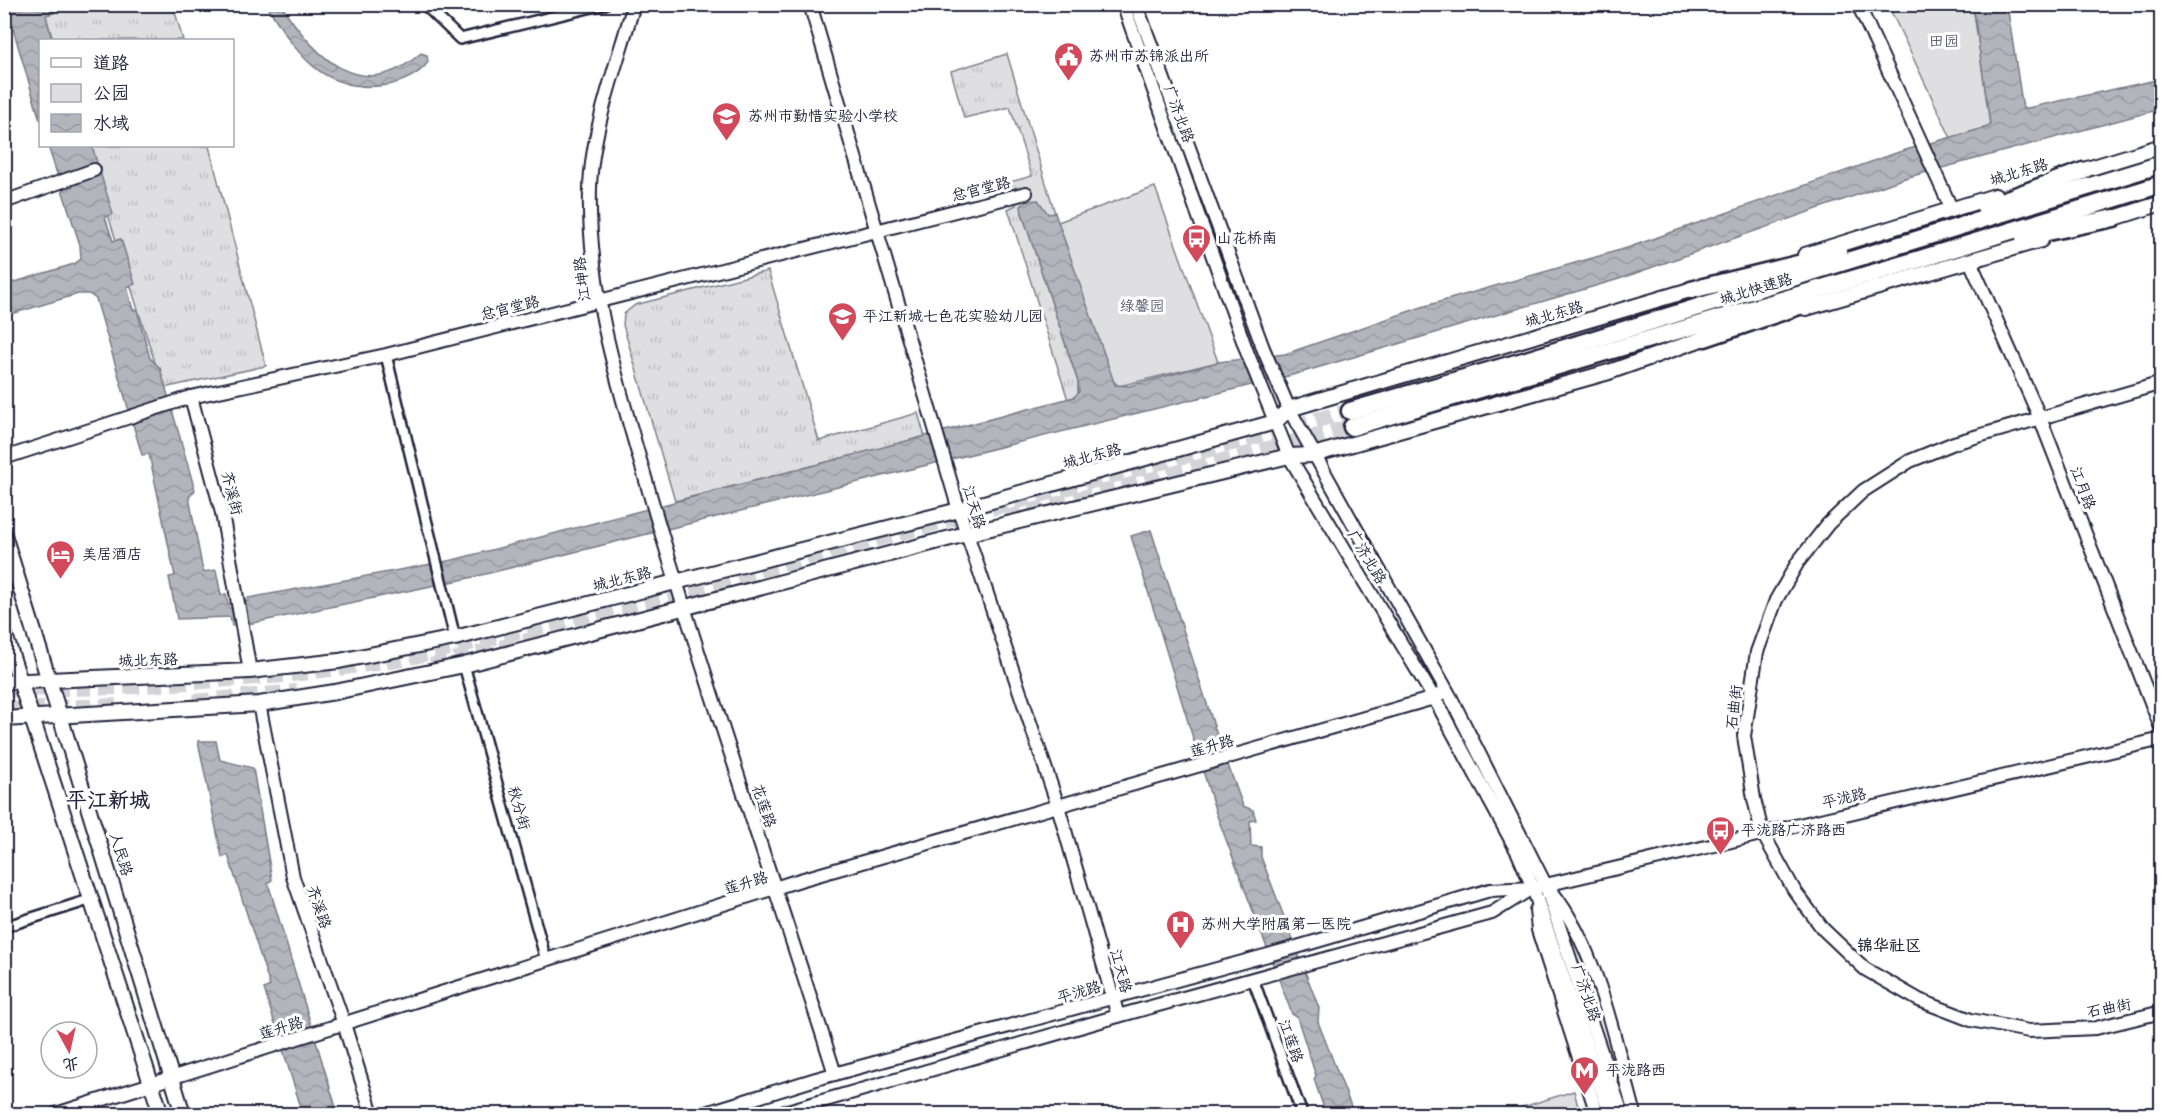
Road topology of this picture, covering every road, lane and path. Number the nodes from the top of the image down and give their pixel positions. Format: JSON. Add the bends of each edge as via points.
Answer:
{"nodes":[{"id":1,"x":424,"y":4,"type":"edge"},
{"id":2,"x":605,"y":4,"type":"edge"},
{"id":3,"x":634,"y":4,"type":"edge"},
{"id":4,"x":810,"y":4,"type":"edge"},
{"id":5,"x":1123,"y":4,"type":"edge"},
{"id":6,"x":1136,"y":4,"type":"edge"},
{"id":7,"x":1858,"y":4,"type":"edge"},
{"id":8,"x":2162,"y":146,"type":"edge"},
{"id":9,"x":2162,"y":164,"type":"edge"},
{"id":10,"x":94,"y":170,"type":"dead end"},
{"id":11,"x":2083,"y":171,"type":"junction"},
{"id":12,"x":2162,"y":184,"type":"edge"},
{"id":13,"x":1026,"y":193,"type":"dead end"},
{"id":14,"x":4,"y":202,"type":"edge"},
{"id":15,"x":2162,"y":203,"type":"edge"},
{"id":16,"x":1952,"y":210,"type":"junction"},
{"id":17,"x":2114,"y":218,"type":"junction"},
{"id":18,"x":878,"y":231,"type":"junction"},
{"id":19,"x":1910,"y":242,"type":"junction"},
{"id":20,"x":1917,"y":260,"type":"junction"},
{"id":21,"x":1970,"y":261,"type":"junction"},
{"id":22,"x":1691,"y":290,"type":"junction"},
{"id":23,"x":599,"y":300,"type":"junction"},
{"id":24,"x":1705,"y":338,"type":"junction"},
{"id":25,"x":386,"y":355,"type":"junction"},
{"id":26,"x":2162,"y":383,"type":"edge"},
{"id":27,"x":191,"y":397,"type":"junction"},
{"id":28,"x":1289,"y":409,"type":"junction"},
{"id":29,"x":2040,"y":418,"type":"junction"},
{"id":30,"x":1275,"y":422,"type":"junction"},
{"id":31,"x":1313,"y":454,"type":"junction"},
{"id":32,"x":1289,"y":456,"type":"junction"},
{"id":33,"x":4,"y":459,"type":"edge"},
{"id":34,"x":959,"y":510,"type":"junction"},
{"id":35,"x":966,"y":534,"type":"junction"},
{"id":36,"x":4,"y":535,"type":"edge"},
{"id":37,"x":666,"y":548,"type":"joint"},
{"id":38,"x":676,"y":582,"type":"junction"},
{"id":39,"x":682,"y":608,"type":"junction"},
{"id":40,"x":4,"y":632,"type":"edge"},
{"id":41,"x":455,"y":638,"type":"junction"},
{"id":42,"x":464,"y":664,"type":"junction"},
{"id":43,"x":250,"y":671,"type":"junction"},
{"id":44,"x":49,"y":679,"type":"junction"},
{"id":45,"x":20,"y":681,"type":"junction"},
{"id":46,"x":4,"y":682,"type":"edge"},
{"id":47,"x":1446,"y":690,"type":"junction"},
{"id":48,"x":1434,"y":698,"type":"junction"},
{"id":49,"x":259,"y":704,"type":"junction"},
{"id":50,"x":62,"y":715,"type":"junction"},
{"id":51,"x":32,"y":718,"type":"junction"},
{"id":52,"x":4,"y":719,"type":"edge"},
{"id":53,"x":2162,"y":730,"type":"edge"},
{"id":54,"x":2162,"y":739,"type":"edge"},
{"id":55,"x":1058,"y":806,"type":"junction"},
{"id":56,"x":1762,"y":832,"type":"junction"},
{"id":57,"x":1539,"y":886,"type":"junction"},
{"id":58,"x":777,"y":890,"type":"junction"},
{"id":59,"x":92,"y":899,"type":"junction"},
{"id":60,"x":4,"y":927,"type":"edge"},
{"id":61,"x":546,"y":960,"type":"junction"},
{"id":62,"x":1253,"y":979,"type":"junction"},
{"id":63,"x":1113,"y":998,"type":"junction"},
{"id":64,"x":2162,"y":1012,"type":"edge"},
{"id":65,"x":1118,"y":1016,"type":"junction"},
{"id":66,"x":344,"y":1024,"type":"junction"},
{"id":67,"x":1600,"y":1065,"type":"junction"},
{"id":68,"x":835,"y":1074,"type":"junction"},
{"id":69,"x":171,"y":1078,"type":"junction"},
{"id":70,"x":152,"y":1085,"type":"junction"},
{"id":71,"x":56,"y":1114,"type":"edge"},
{"id":72,"x":161,"y":1114,"type":"edge"},
{"id":73,"x":183,"y":1114,"type":"edge"},
{"id":74,"x":372,"y":1114,"type":"edge"},
{"id":75,"x":703,"y":1114,"type":"edge"},
{"id":76,"x":777,"y":1114,"type":"edge"},
{"id":77,"x":1302,"y":1114,"type":"edge"},
{"id":78,"x":1597,"y":1114,"type":"edge"},
{"id":79,"x":1610,"y":1114,"type":"edge"},
{"id":80,"x":1622,"y":1114,"type":"edge"},
{"id":81,"x":1635,"y":1114,"type":"edge"}],
"edges":[{"from":1,"to":2,"type":"street","via":[[460,39]]},
{"from":3,"to":23,"type":"street","name":"江坤路","via":[[594,147],[590,188]]},
{"from":4,"to":18,"type":"street","name":"江天路"},
{"from":5,"to":30,"type":"street","name":"广济北路"},
{"from":6,"to":28,"type":"street","name":"广济北路"},
{"from":7,"to":16,"type":"street"},
{"from":8,"to":11,"type":"main road","name":"城北东路"},
{"from":9,"to":19,"type":"highway","name":"城北快速路"},
{"from":10,"to":14,"type":"street"},
{"from":11,"to":16,"type":"main road","name":"城北东路"},
{"from":11,"to":19,"type":"highway","via":[[1950,219]]},
{"from":12,"to":20,"type":"highway","name":"城北快速路"},
{"from":13,"to":18,"type":"street","name":"总官堂路"},
{"from":15,"to":17,"type":"main road"},
{"from":16,"to":22,"type":"main road","name":"城北东路"},
{"from":17,"to":20,"type":"highway"},
{"from":17,"to":21,"type":"main road"},
{"from":18,"to":23,"type":"street","name":"总官堂路"},
{"from":18,"to":34,"type":"street","name":"江天路"},
{"from":19,"to":20,"type":"highway","name":"城北快速路","via":[[1523,361],[1351,419]]},
{"from":19,"to":22,"type":"highway","via":[[1817,258]]},
{"from":20,"to":24,"type":"highway","via":[[1834,295]]},
{"from":21,"to":24,"type":"main road"},
{"from":21,"to":29,"type":"street","name":"江月路"},
{"from":22,"to":28,"type":"main road","name":"城北东路"},
{"from":23,"to":25,"type":"street","name":"总官堂路"},
{"from":23,"to":37,"type":"street","name":"江坤路"},
{"from":24,"to":31,"type":"main road","via":[[1609,372]]},
{"from":25,"to":27,"type":"street","name":"总官堂路"},
{"from":25,"to":41,"type":"street"},
{"from":26,"to":29,"type":"street","name":"石曲街"},
{"from":27,"to":33,"type":"street","name":"总官堂路"},
{"from":27,"to":43,"type":"street","name":"齐溪街","via":[[222,513]]},
{"from":28,"to":30,"type":"main road","name":"城北东路"},
{"from":28,"to":31,"type":"street","name":"广济北路"},
{"from":29,"to":53,"type":"street","name":"江月路"},
{"from":29,"to":56,"type":"street","name":"石曲街","via":[[1954,443],[1910,461],[1863,491],[1828,524],[1798,562],[1776,600],[1757,652],[1744,736]]},
{"from":30,"to":32,"type":"street","name":"广济北路"},
{"from":30,"to":34,"type":"main road","name":"城北东路"},
{"from":31,"to":32,"type":"main road"},
{"from":31,"to":47,"type":"street","name":"广济北路"},
{"from":32,"to":35,"type":"main road"},
{"from":32,"to":48,"type":"street","name":"广济北路"},
{"from":34,"to":35,"type":"street","name":"江天路"},
{"from":34,"to":38,"type":"main road","name":"城北东路"},
{"from":35,"to":39,"type":"main road"},
{"from":35,"to":55,"type":"street","name":"江天路"},
{"from":36,"to":44,"type":"main road","name":"人民路"},
{"from":37,"to":38,"type":"street","name":"花莲路"},
{"from":38,"to":39,"type":"street","name":"花莲路"},
{"from":38,"to":41,"type":"main road","name":"城北东路"},
{"from":39,"to":42,"type":"main road"},
{"from":39,"to":58,"type":"street","name":"花莲路"},
{"from":40,"to":45,"type":"main road"},
{"from":41,"to":43,"type":"main road","name":"城北东路","via":[[339,661]]},
{"from":42,"to":49,"type":"main road"},
{"from":42,"to":61,"type":"street","name":"秋分街"},
{"from":43,"to":44,"type":"main road","name":"城北东路"},
{"from":44,"to":45,"type":"main road","name":"城北东路"},
{"from":44,"to":50,"type":"main road","name":"人民路"},
{"from":45,"to":46,"type":"main road","name":"城北东路"},
{"from":45,"to":51,"type":"main road"},
{"from":47,"to":48,"type":"street","name":"莲升路"},
{"from":47,"to":57,"type":"street","name":"广济北路"},
{"from":48,"to":55,"type":"street","name":"莲升路"},
{"from":48,"to":57,"type":"street","name":"广济北路"},
{"from":49,"to":50,"type":"main road"},
{"from":49,"to":66,"type":"street","name":"齐溪路","via":[[293,877]]},
{"from":50,"to":51,"type":"main road"},
{"from":50,"to":69,"type":"main road","name":"人民路"},
{"from":51,"to":52,"type":"main road"},
{"from":51,"to":59,"type":"main road"},
{"from":54,"to":56,"type":"street","name":"平泷路"},
{"from":55,"to":58,"type":"street","name":"莲升路"},
{"from":55,"to":63,"type":"street","name":"江天路"},
{"from":56,"to":57,"type":"street","name":"平泷路"},
{"from":56,"to":64,"type":"street","name":"石曲街","via":[[1794,890],[1823,929],[1864,969],[1919,1000],[1971,1020],[2029,1031],[2096,1028]]},
{"from":57,"to":62,"type":"street","name":"平泷路","via":[[1492,913]]},
{"from":57,"to":63,"type":"street","name":"平泷路","via":[[1491,890]]},
{"from":57,"to":67,"type":"street","name":"广济北路"},
{"from":57,"to":78,"type":"street","via":[[1538,930]]},
{"from":57,"to":81,"type":"street","via":[[1570,915],[1590,965]]},
{"from":58,"to":61,"type":"street","name":"莲升路"},
{"from":58,"to":68,"type":"street","name":"花莲路"},
{"from":59,"to":60,"type":"street"},
{"from":59,"to":70,"type":"main road"},
{"from":61,"to":66,"type":"street","name":"莲升路"},
{"from":62,"to":65,"type":"street","name":"平泷路"},
{"from":62,"to":77,"type":"street","name":"江莲路"},
{"from":63,"to":65,"type":"street","name":"江天路"},
{"from":63,"to":68,"type":"street","name":"平泷路"},
{"from":65,"to":76,"type":"street","name":"平泷路"},
{"from":66,"to":69,"type":"street","name":"莲升路"},
{"from":66,"to":74,"type":"street","name":"齐溪路"},
{"from":67,"to":79,"type":"street","name":"广济北路"},
{"from":67,"to":80,"type":"street","name":"广济北路"},
{"from":68,"to":75,"type":"street","name":"平泷路"},
{"from":69,"to":70,"type":"street","name":"莲升路"},
{"from":69,"to":73,"type":"main road","name":"人民路"},
{"from":70,"to":71,"type":"street","name":"莲升路"},
{"from":70,"to":72,"type":"main road"}]}
